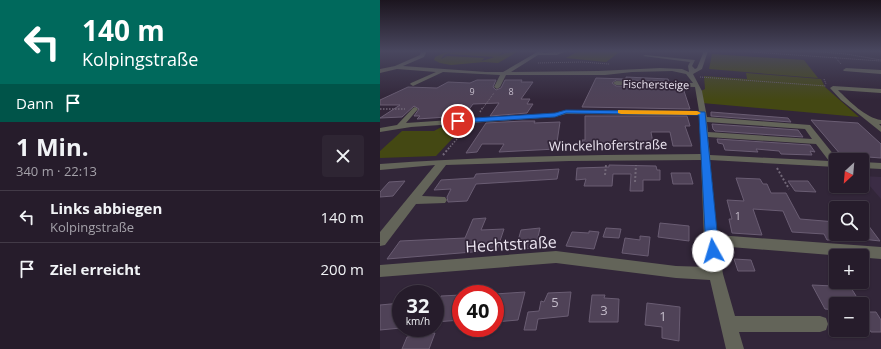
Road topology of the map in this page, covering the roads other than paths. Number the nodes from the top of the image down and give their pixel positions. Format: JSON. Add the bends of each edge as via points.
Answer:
{"nodes":[{"id":1,"x":383,"y":67,"type":"edge"},
{"id":2,"x":395,"y":67,"type":"edge"},
{"id":3,"x":400,"y":67,"type":"edge"},
{"id":4,"x":515,"y":67,"type":"edge"},
{"id":5,"x":690,"y":67,"type":"edge"},
{"id":6,"x":700,"y":67,"type":"edge"},
{"id":7,"x":389,"y":68,"type":"junction"},
{"id":8,"x":846,"y":70,"type":"road end"},
{"id":9,"x":380,"y":71,"type":"edge"},
{"id":10,"x":442,"y":71,"type":"junction"},
{"id":11,"x":881,"y":72,"type":"edge"},
{"id":12,"x":504,"y":74,"type":"junction"},
{"id":13,"x":691,"y":74,"type":"junction"},
{"id":14,"x":616,"y":83,"type":"dead end"},
{"id":15,"x":413,"y":84,"type":"dead end"},
{"id":16,"x":696,"y":85,"type":"junction"},
{"id":17,"x":497,"y":87,"type":"road end"},
{"id":18,"x":881,"y":92,"type":"edge"},
{"id":19,"x":414,"y":109,"type":"road end"},
{"id":20,"x":703,"y":116,"type":"junction"},
{"id":21,"x":871,"y":121,"type":"junction"},
{"id":22,"x":881,"y":122,"type":"edge"},
{"id":23,"x":401,"y":126,"type":"junction"},
{"id":24,"x":380,"y":130,"type":"edge"},
{"id":25,"x":881,"y":130,"type":"edge"},
{"id":26,"x":704,"y":134,"type":"junction"},
{"id":27,"x":819,"y":142,"type":"junction"},
{"id":28,"x":829,"y":155,"type":"edge"},
{"id":29,"x":706,"y":157,"type":"junction"},
{"id":30,"x":443,"y":162,"type":"junction"},
{"id":31,"x":829,"y":164,"type":"edge"},
{"id":32,"x":869,"y":165,"type":"edge"},
{"id":33,"x":881,"y":166,"type":"edge"},
{"id":34,"x":380,"y":167,"type":"edge"},
{"id":35,"x":414,"y":200,"type":"junction"},
{"id":36,"x":441,"y":200,"type":"dead end"},
{"id":37,"x":711,"y":240,"type":"junction"},
{"id":38,"x":380,"y":241,"type":"edge"},
{"id":39,"x":881,"y":254,"type":"edge"},
{"id":40,"x":380,"y":271,"type":"edge"},
{"id":41,"x":716,"y":274,"type":"junction"},
{"id":42,"x":729,"y":324,"type":"junction"},
{"id":43,"x":820,"y":324,"type":"dead end"},
{"id":44,"x":735,"y":349,"type":"edge"}],
"edges":[{"from":1,"to":7,"type":"street"},
{"from":2,"to":7,"type":"street"},
{"from":3,"to":10,"type":"street"},
{"from":4,"to":12,"type":"street"},
{"from":5,"to":13,"type":"street"},
{"from":6,"to":13,"type":"street","name":"Fischersteige"},
{"from":7,"to":9,"type":"street"},
{"from":8,"to":11,"type":"street"},
{"from":10,"to":12,"type":"street"},
{"from":10,"to":15,"type":"street"},
{"from":12,"to":13,"type":"street"},
{"from":12,"to":17,"type":"street"},
{"from":13,"to":16,"type":"street","name":"Fischersteige"},
{"from":14,"to":16,"type":"street","name":"Fischersteige"},
{"from":16,"to":20,"type":"street","name":"Fischersteige","via":[[701,97]]},
{"from":18,"to":21,"type":"street","via":[[830,87]]},
{"from":19,"to":23,"type":"street"},
{"from":20,"to":23,"type":"street","via":[[566,112],[555,115]]},
{"from":20,"to":26,"type":"street","name":"Fischersteige"},
{"from":20,"to":27,"type":"street","via":[[807,127]]},
{"from":21,"to":22,"type":"street"},
{"from":21,"to":25,"type":"street"},
{"from":23,"to":24,"type":"street"},
{"from":26,"to":27,"type":"street"},
{"from":26,"to":29,"type":"street","name":"Fischersteige"},
{"from":27,"to":28,"type":"street"},
{"from":29,"to":30,"type":"street","name":"Winckelhoferstraße","via":[[498,157]]},
{"from":29,"to":31,"type":"street","name":"Winckelhoferstraße"},
{"from":29,"to":37,"type":"street","name":"Fischersteige"},
{"from":30,"to":34,"type":"street","name":"Winckelhoferstraße"},
{"from":30,"to":35,"type":"street"},
{"from":32,"to":33,"type":"street"},
{"from":35,"to":36,"type":"street"},
{"from":35,"to":38,"type":"street"},
{"from":37,"to":39,"type":"street"},
{"from":37,"to":41,"type":"street","name":"Fischersteige"},
{"from":40,"to":41,"type":"street","name":"Hechtstraße","via":[[556,257],[676,272]]},
{"from":41,"to":42,"type":"street","name":"Fischersteige"},
{"from":42,"to":43,"type":"street"},
{"from":42,"to":44,"type":"street","name":"Fischersteige"}]}
